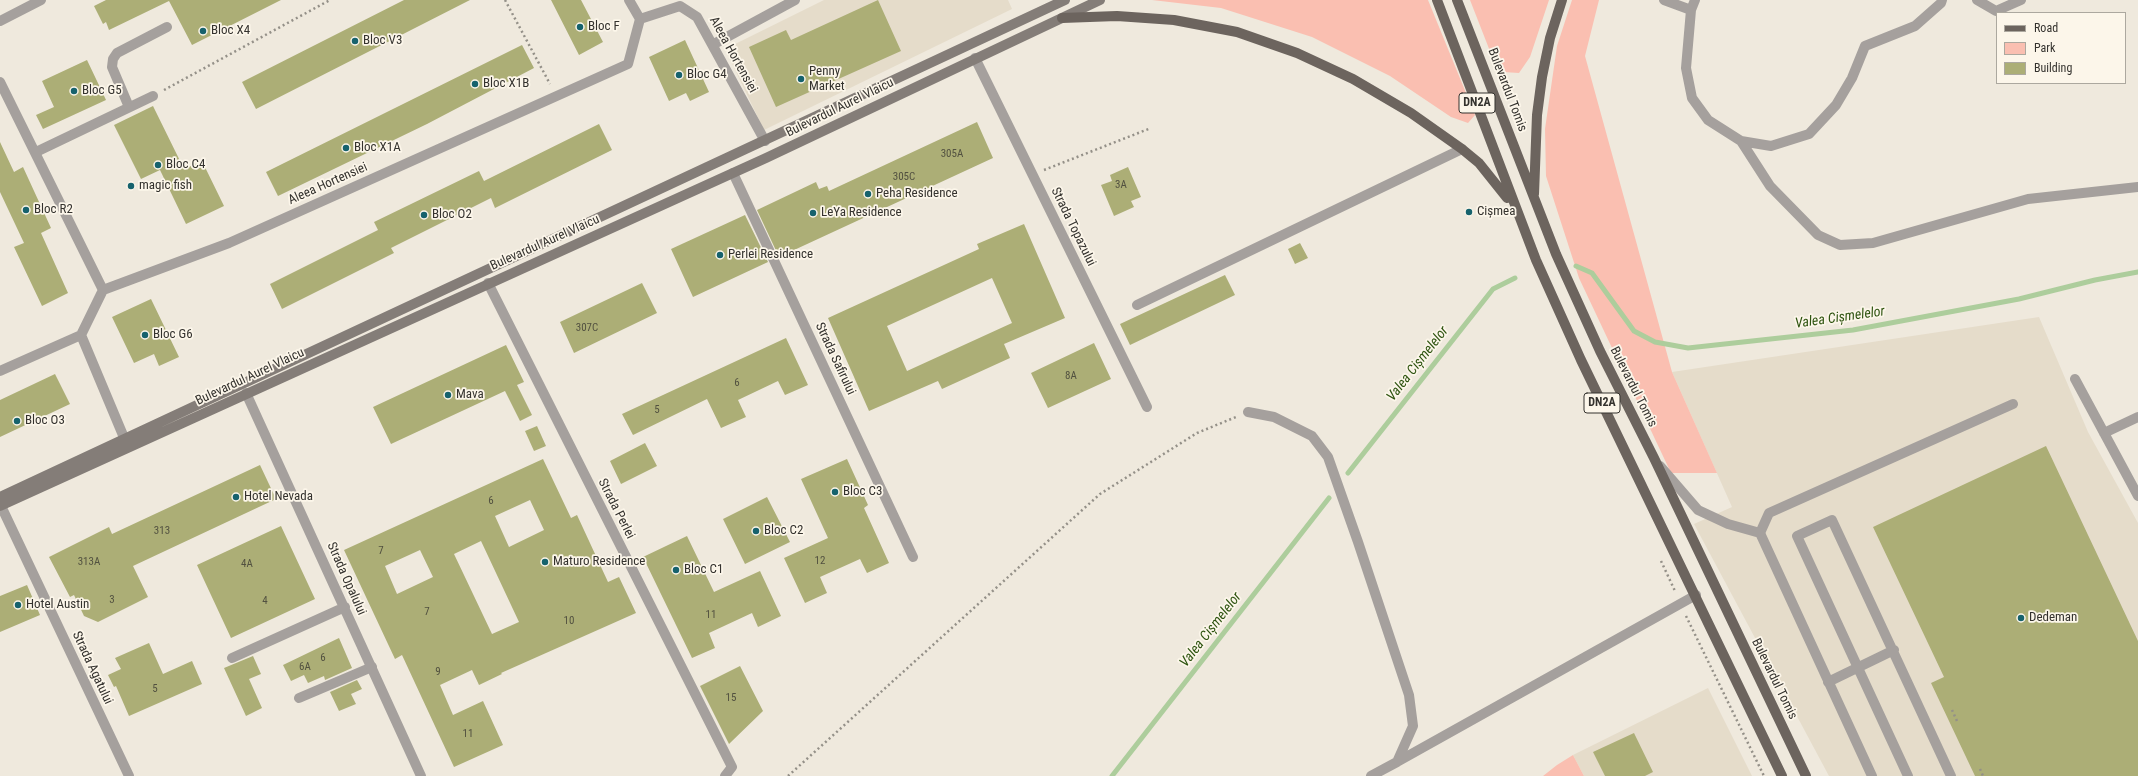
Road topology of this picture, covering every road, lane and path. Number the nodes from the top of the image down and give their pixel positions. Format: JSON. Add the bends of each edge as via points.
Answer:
{"nodes":[{"id":1,"x":41,"y":0,"type":"edge"},
{"id":2,"x":330,"y":0,"type":"edge"},
{"id":3,"x":505,"y":0,"type":"edge"},
{"id":4,"x":629,"y":0,"type":"edge"},
{"id":5,"x":795,"y":0,"type":"edge"},
{"id":6,"x":1065,"y":0,"type":"edge"},
{"id":7,"x":1100,"y":0,"type":"edge"},
{"id":8,"x":1437,"y":0,"type":"edge"},
{"id":9,"x":1457,"y":0,"type":"edge"},
{"id":10,"x":1562,"y":0,"type":"edge"},
{"id":11,"x":1664,"y":0,"type":"edge"},
{"id":12,"x":1695,"y":0,"type":"edge"},
{"id":13,"x":1942,"y":0,"type":"edge"},
{"id":14,"x":1977,"y":0,"type":"edge"},
{"id":15,"x":2021,"y":0,"type":"edge"},
{"id":16,"x":1691,"y":10,"type":"junction"},
{"id":17,"x":1062,"y":18,"type":"junction"},
{"id":18,"x":640,"y":19,"type":"junction"},
{"id":19,"x":0,"y":21,"type":"edge"},
{"id":20,"x":166,"y":27,"type":"dead end"},
{"id":21,"x":714,"y":44,"type":"junction"},
{"id":22,"x":975,"y":58,"type":"junction"},
{"id":23,"x":0,"y":82,"type":"edge"},
{"id":24,"x":153,"y":96,"type":"joint"},
{"id":25,"x":557,"y":97,"type":"junction"},
{"id":26,"x":129,"y":107,"type":"junction"},
{"id":27,"x":1151,"y":128,"type":"dead end"},
{"id":28,"x":765,"y":141,"type":"junction"},
{"id":29,"x":1741,"y":142,"type":"junction"},
{"id":30,"x":1462,"y":149,"type":"junction"},
{"id":31,"x":36,"y":152,"type":"junction"},
{"id":32,"x":733,"y":173,"type":"junction"},
{"id":33,"x":1033,"y":175,"type":"junction"},
{"id":34,"x":2138,"y":187,"type":"edge"},
{"id":35,"x":1533,"y":200,"type":"junction"},
{"id":36,"x":1515,"y":208,"type":"junction"},
{"id":37,"x":488,"y":283,"type":"junction"},
{"id":38,"x":102,"y":290,"type":"junction"},
{"id":39,"x":1137,"y":305,"type":"dead end"},
{"id":40,"x":81,"y":335,"type":"junction"},
{"id":41,"x":0,"y":371,"type":"edge"},
{"id":42,"x":2075,"y":380,"type":"dead end"},
{"id":43,"x":246,"y":393,"type":"junction"},
{"id":44,"x":2013,"y":404,"type":"dead end"},
{"id":45,"x":1147,"y":408,"type":"dead end"},
{"id":46,"x":1248,"y":412,"type":"joint"},
{"id":47,"x":2138,"y":417,"type":"edge"},
{"id":48,"x":2104,"y":434,"type":"junction"},
{"id":49,"x":125,"y":440,"type":"junction"},
{"id":50,"x":1654,"y":458,"type":"junction"},
{"id":51,"x":2138,"y":496,"type":"edge"},
{"id":52,"x":0,"y":503,"type":"edge"},
{"id":53,"x":1760,"y":533,"type":"junction"},
{"id":54,"x":913,"y":557,"type":"dead end"},
{"id":55,"x":1696,"y":596,"type":"junction"},
{"id":56,"x":345,"y":607,"type":"junction"},
{"id":57,"x":1894,"y":650,"type":"junction"},
{"id":58,"x":232,"y":658,"type":"dead end"},
{"id":59,"x":372,"y":668,"type":"junction"},
{"id":60,"x":1858,"y":668,"type":"junction"},
{"id":61,"x":1828,"y":682,"type":"junction"},
{"id":62,"x":299,"y":698,"type":"dead end"},
{"id":63,"x":1952,"y":710,"type":"dead end"},
{"id":64,"x":1958,"y":721,"type":"dead end"},
{"id":65,"x":1397,"y":762,"type":"junction"},
{"id":66,"x":1980,"y":769,"type":"dead end"},
{"id":67,"x":129,"y":776,"type":"edge"},
{"id":68,"x":421,"y":776,"type":"edge"},
{"id":69,"x":725,"y":776,"type":"edge"},
{"id":70,"x":788,"y":776,"type":"edge"},
{"id":71,"x":1371,"y":776,"type":"edge"},
{"id":72,"x":1782,"y":776,"type":"edge"},
{"id":73,"x":1806,"y":776,"type":"edge"},
{"id":74,"x":1872,"y":776,"type":"edge"},
{"id":75,"x":1908,"y":776,"type":"edge"},
{"id":76,"x":1951,"y":776,"type":"edge"},
{"id":77,"x":1983,"y":776,"type":"edge"}],
"edges":[{"from":1,"to":19,"type":"street"},
{"from":2,"to":24,"type":"path"},
{"from":3,"to":25,"type":"path"},
{"from":4,"to":18,"type":"street"},
{"from":5,"to":21,"type":"street"},
{"from":6,"to":28,"type":"main road","name":"Bulevardul Aurel Vlaicu"},
{"from":7,"to":17,"type":"main road","name":"Bulevardul Aurel Vlaicu"},
{"from":8,"to":36,"type":"main road","number":"DN2A"},
{"from":9,"to":35,"type":"main road","name":"Bulevardul Tomis","number":"DN2A","via":[[1501,108]]},
{"from":10,"to":35,"type":"main road","via":[[1550,38],[1542,77],[1537,115]]},
{"from":11,"to":16,"type":"street"},
{"from":12,"to":16,"type":"street"},
{"from":13,"to":29,"type":"street","via":[[1915,26],[1865,46],[1852,78],[1836,105],[1809,134],[1771,146]]},
{"from":14,"to":15,"type":"street","via":[[1996,11]]},
{"from":16,"to":29,"type":"street","via":[[1686,68],[1692,98],[1708,120]]},
{"from":17,"to":22,"type":"main road","name":"Bulevardul Aurel Vlaicu"},
{"from":17,"to":30,"type":"main road","via":[[1117,16],[1174,20],[1237,32],[1297,53],[1353,79],[1411,113]]},
{"from":18,"to":21,"type":"street","name":"Aleea Hortensiei","via":[[680,6],[698,17]]},
{"from":18,"to":25,"type":"street","name":"Aleea Hortensiei","via":[[628,64]]},
{"from":20,"to":26,"type":"street","via":[[117,53],[113,59],[112,67]]},
{"from":21,"to":28,"type":"street","name":"Aleea Hortensiei"},
{"from":22,"to":32,"type":"main road","name":"Bulevardul Aurel Vlaicu"},
{"from":22,"to":33,"type":"street","name":"Strada Topazului"},
{"from":23,"to":31,"type":"street"},
{"from":24,"to":26,"type":"street"},
{"from":25,"to":38,"type":"street","name":"Aleea Hortensiei","via":[[229,243]]},
{"from":26,"to":31,"type":"street"},
{"from":27,"to":33,"type":"path"},
{"from":28,"to":49,"type":"main road","name":"Bulevardul Aurel Vlaicu","via":[[421,299]]},
{"from":29,"to":34,"type":"street","via":[[1770,186],[1818,235],[1840,245],[1873,243],[2028,199]]},
{"from":30,"to":36,"type":"main road","via":[[1479,163]]},
{"from":30,"to":39,"type":"street"},
{"from":31,"to":38,"type":"street"},
{"from":32,"to":37,"type":"main road","name":"Bulevardul Aurel Vlaicu"},
{"from":32,"to":54,"type":"street","name":"Strada Safirului"},
{"from":33,"to":45,"type":"street","name":"Strada Topazului"},
{"from":35,"to":50,"type":"main road","name":"Bulevardul Tomis","number":"DN2A","via":[[1600,351]]},
{"from":36,"to":55,"type":"main road","number":"DN2A","via":[[1581,360]]},
{"from":37,"to":43,"type":"main road","name":"Bulevardul Aurel Vlaicu"},
{"from":37,"to":69,"type":"street","name":"Strada Perlei","via":[[732,767]]},
{"from":38,"to":40,"type":"street"},
{"from":40,"to":41,"type":"street"},
{"from":40,"to":49,"type":"street"},
{"from":42,"to":48,"type":"street"},
{"from":43,"to":52,"type":"main road","name":"Bulevardul Aurel Vlaicu"},
{"from":43,"to":56,"type":"street","name":"Strada Opalului"},
{"from":44,"to":53,"type":"street","via":[[1769,513]]},
{"from":46,"to":65,"type":"street","via":[[1274,417],[1312,436],[1328,457],[1409,695],[1413,726]]},
{"from":46,"to":70,"type":"path","via":[[1197,433],[1100,494]]},
{"from":47,"to":48,"type":"street"},
{"from":48,"to":51,"type":"street"},
{"from":49,"to":52,"type":"main road","name":"Bulevardul Aurel Vlaicu"},
{"from":50,"to":53,"type":"street","via":[[1698,510],[1728,524]]},
{"from":50,"to":73,"type":"main road","name":"Bulevardul Tomis","number":"DN2A"},
{"from":52,"to":67,"type":"street","name":"Strada Agatului"},
{"from":53,"to":61,"type":"street"},
{"from":55,"to":65,"type":"street"},
{"from":55,"to":72,"type":"main road","number":"DN2A"},
{"from":56,"to":58,"type":"street"},
{"from":56,"to":59,"type":"street","name":"Strada Opalului"},
{"from":57,"to":60,"type":"street"},
{"from":57,"to":60,"type":"street","via":[[1832,520],[1797,536]]},
{"from":57,"to":76,"type":"street"},
{"from":59,"to":62,"type":"street"},
{"from":59,"to":68,"type":"street","name":"Strada Opalului"},
{"from":60,"to":61,"type":"street"},
{"from":60,"to":75,"type":"street"},
{"from":61,"to":74,"type":"street"},
{"from":63,"to":64,"type":"path"},
{"from":65,"to":71,"type":"street"},
{"from":66,"to":77,"type":"path"}]}
